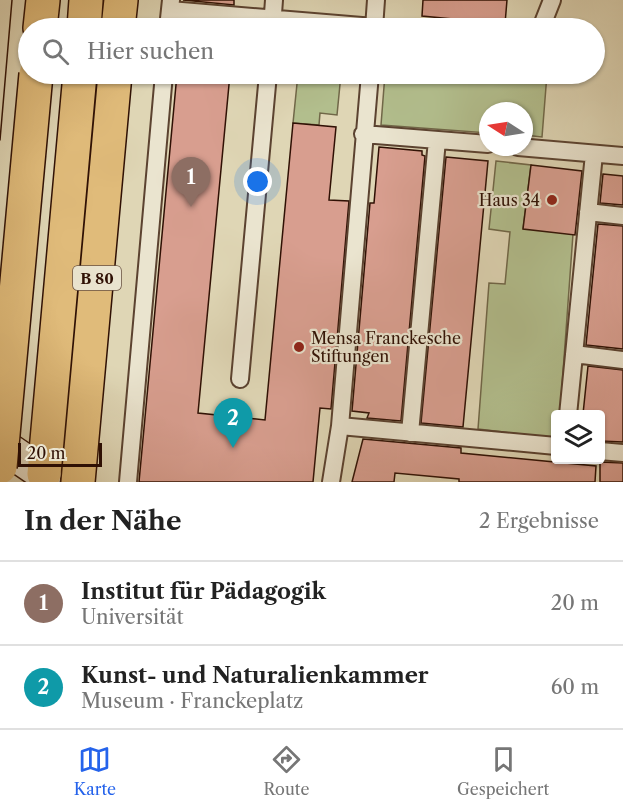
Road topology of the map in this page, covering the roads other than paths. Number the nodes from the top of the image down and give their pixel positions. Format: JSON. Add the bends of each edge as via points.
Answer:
{"nodes":[{"id":1,"x":43,"y":0,"type":"edge"},
{"id":2,"x":86,"y":0,"type":"edge"},
{"id":3,"x":121,"y":0,"type":"edge"},
{"id":4,"x":274,"y":0,"type":"edge"},
{"id":5,"x":376,"y":0,"type":"edge"},
{"id":6,"x":552,"y":0,"type":"edge"},
{"id":7,"x":170,"y":5,"type":"edge"},
{"id":8,"x":41,"y":18,"type":"edge"},
{"id":9,"x":85,"y":18,"type":"edge"},
{"id":10,"x":119,"y":18,"type":"edge"},
{"id":11,"x":244,"y":18,"type":"edge"},
{"id":12,"x":272,"y":18,"type":"edge"},
{"id":13,"x":375,"y":18,"type":"edge"},
{"id":14,"x":545,"y":18,"type":"edge"},
{"id":15,"x":35,"y":84,"type":"edge"},
{"id":16,"x":79,"y":84,"type":"edge"},
{"id":17,"x":113,"y":84,"type":"edge"},
{"id":18,"x":163,"y":84,"type":"edge"},
{"id":19,"x":267,"y":84,"type":"edge"},
{"id":20,"x":369,"y":84,"type":"edge"},
{"id":21,"x":363,"y":134,"type":"junction"},
{"id":22,"x":437,"y":140,"type":"junction"},
{"id":23,"x":479,"y":143,"type":"edge"},
{"id":24,"x":533,"y":148,"type":"edge"},
{"id":25,"x":594,"y":154,"type":"junction"},
{"id":26,"x":623,"y":156,"type":"edge"},
{"id":27,"x":588,"y":212,"type":"junction"},
{"id":28,"x":623,"y":216,"type":"edge"},
{"id":29,"x":574,"y":354,"type":"junction"},
{"id":30,"x":623,"y":360,"type":"edge"},
{"id":31,"x":240,"y":379,"type":"dead end"},
{"id":32,"x":568,"y":410,"type":"edge"},
{"id":33,"x":340,"y":426,"type":"junction"},
{"id":34,"x":410,"y":433,"type":"junction"},
{"id":35,"x":0,"y":444,"type":"edge"},
{"id":36,"x":551,"y":446,"type":"edge"},
{"id":37,"x":605,"y":451,"type":"edge"},
{"id":38,"x":623,"y":453,"type":"edge"},
{"id":39,"x":0,"y":467,"type":"edge"},
{"id":40,"x":44,"y":478,"type":"edge"},
{"id":41,"x":78,"y":482,"type":"edge"},
{"id":42,"x":129,"y":482,"type":"edge"},
{"id":43,"x":331,"y":482,"type":"edge"}],
"edges":[{"from":1,"to":8,"type":"main road"},
{"from":2,"to":9,"type":"main road"},
{"from":3,"to":10,"type":"main road"},
{"from":4,"to":12,"type":"lane"},
{"from":5,"to":13,"type":"lane"},
{"from":6,"to":14,"type":"lane"},
{"from":7,"to":11,"type":"lane"},
{"from":15,"to":39,"type":"main road","bridge":true},
{"from":16,"to":40,"type":"main road"},
{"from":17,"to":41,"type":"main road","number":"B 80"},
{"from":18,"to":42,"type":"lane"},
{"from":19,"to":31,"type":"lane"},
{"from":20,"to":21,"type":"lane"},
{"from":21,"to":22,"type":"lane"},
{"from":21,"to":33,"type":"lane"},
{"from":22,"to":23,"type":"lane"},
{"from":22,"to":34,"type":"lane"},
{"from":24,"to":25,"type":"lane"},
{"from":25,"to":26,"type":"lane"},
{"from":25,"to":27,"type":"lane"},
{"from":27,"to":28,"type":"lane"},
{"from":27,"to":29,"type":"lane"},
{"from":29,"to":30,"type":"lane"},
{"from":29,"to":32,"type":"lane"},
{"from":33,"to":34,"type":"lane"},
{"from":33,"to":43,"type":"lane"},
{"from":34,"to":36,"type":"lane"},
{"from":35,"to":40,"type":"street"},
{"from":37,"to":38,"type":"lane"}]}
